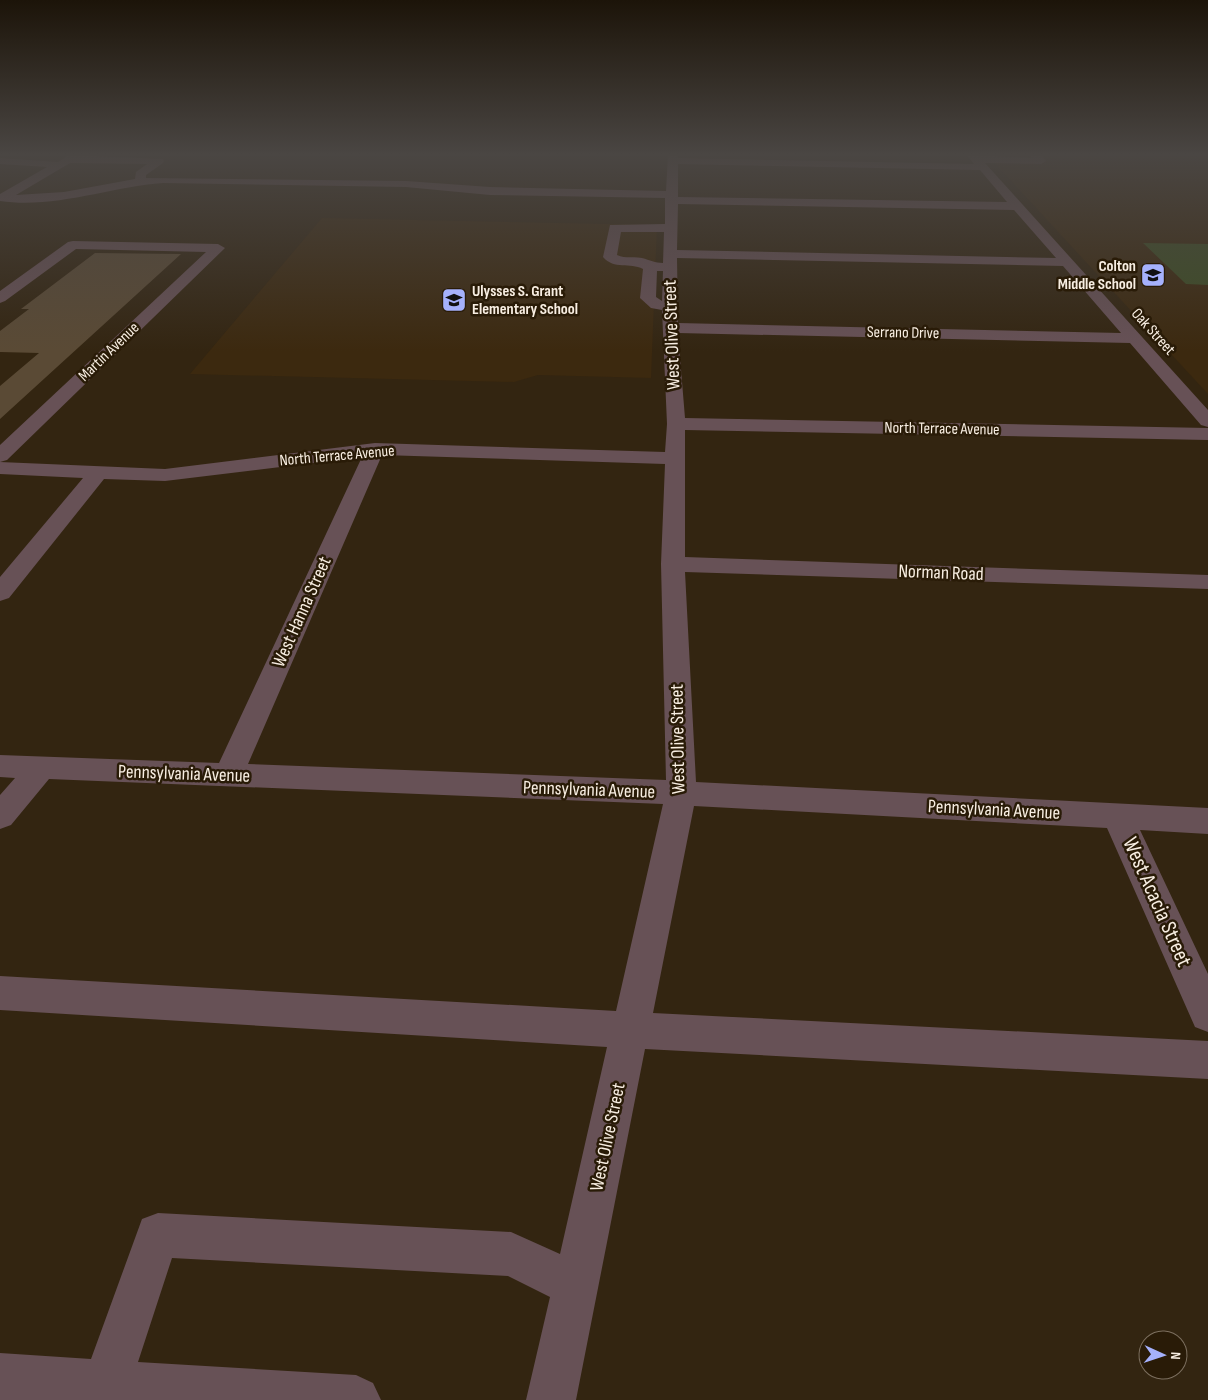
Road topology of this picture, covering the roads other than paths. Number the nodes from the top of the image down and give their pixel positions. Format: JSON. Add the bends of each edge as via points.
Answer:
{"nodes":[{"id":1,"x":597,"y":220,"type":"edge"},
{"id":2,"x":664,"y":220,"type":"edge"},
{"id":3,"x":858,"y":220,"type":"edge"},
{"id":4,"x":1030,"y":220,"type":"edge"},
{"id":5,"x":661,"y":238,"type":"junction"},
{"id":6,"x":1067,"y":262,"type":"junction"},
{"id":7,"x":0,"y":298,"type":"edge"},
{"id":8,"x":670,"y":318,"type":"junction"},
{"id":9,"x":1134,"y":338,"type":"junction"},
{"id":10,"x":1208,"y":421,"type":"edge"},
{"id":11,"x":676,"y":424,"type":"junction"},
{"id":12,"x":1208,"y":434,"type":"edge"},
{"id":13,"x":375,"y":449,"type":"junction"},
{"id":14,"x":0,"y":456,"type":"edge"},
{"id":15,"x":676,"y":458,"type":"junction"},
{"id":16,"x":0,"y":468,"type":"edge"},
{"id":17,"x":99,"y":472,"type":"junction"},
{"id":18,"x":673,"y":564,"type":"junction"},
{"id":19,"x":1208,"y":582,"type":"edge"},
{"id":20,"x":0,"y":594,"type":"edge"},
{"id":21,"x":0,"y":766,"type":"edge"},
{"id":22,"x":41,"y":768,"type":"junction"},
{"id":23,"x":228,"y":776,"type":"junction"},
{"id":24,"x":681,"y":793,"type":"junction"},
{"id":25,"x":0,"y":816,"type":"edge"},
{"id":26,"x":1118,"y":817,"type":"junction"},
{"id":27,"x":1208,"y":821,"type":"edge"},
{"id":28,"x":0,"y":993,"type":"edge"},
{"id":29,"x":1208,"y":1014,"type":"edge"},
{"id":30,"x":630,"y":1030,"type":"junction"},
{"id":31,"x":1208,"y":1060,"type":"edge"},
{"id":32,"x":576,"y":1286,"type":"junction"},
{"id":33,"x":0,"y":1377,"type":"edge"},
{"id":34,"x":134,"y":1390,"type":"edge"},
{"id":35,"x":356,"y":1400,"type":"edge"},
{"id":36,"x":551,"y":1400,"type":"edge"}],
"edges":[{"from":1,"to":5,"type":"street"},
{"from":2,"to":5,"type":"street","name":"West Olive Street"},
{"from":3,"to":5,"type":"street"},
{"from":4,"to":6,"type":"street","name":"Oak Street"},
{"from":5,"to":6,"type":"street"},
{"from":5,"to":8,"type":"street","name":"West Olive Street"},
{"from":6,"to":9,"type":"street","name":"Oak Street"},
{"from":7,"to":14,"type":"street","name":"Martin Avenue","via":[[73,245],[218,248]]},
{"from":8,"to":9,"type":"street","name":"Serrano Drive"},
{"from":8,"to":11,"type":"street","name":"West Olive Street"},
{"from":9,"to":10,"type":"street","name":"Oak Street"},
{"from":11,"to":12,"type":"street","name":"North Terrace Avenue"},
{"from":11,"to":15,"type":"street","name":"West Olive Street"},
{"from":13,"to":15,"type":"street","name":"North Terrace Avenue"},
{"from":13,"to":17,"type":"street","name":"North Terrace Avenue","via":[[165,475]]},
{"from":13,"to":23,"type":"street","name":"West Hanna Street"},
{"from":15,"to":18,"type":"street","name":"West Olive Street"},
{"from":16,"to":17,"type":"street","name":"North Terrace Avenue"},
{"from":17,"to":20,"type":"street"},
{"from":18,"to":19,"type":"street","name":"Norman Road"},
{"from":18,"to":24,"type":"street","name":"West Olive Street"},
{"from":21,"to":22,"type":"street","name":"Pennsylvania Avenue"},
{"from":22,"to":23,"type":"street","name":"Pennsylvania Avenue"},
{"from":22,"to":25,"type":"street"},
{"from":23,"to":24,"type":"street","name":"Pennsylvania Avenue"},
{"from":24,"to":26,"type":"street","name":"Pennsylvania Avenue"},
{"from":24,"to":30,"type":"street","name":"West Olive Street"},
{"from":26,"to":27,"type":"street","name":"Pennsylvania Avenue"},
{"from":26,"to":29,"type":"street","name":"West Acacia Street"},
{"from":28,"to":30,"type":"street"},
{"from":30,"to":31,"type":"street"},
{"from":30,"to":32,"type":"street","name":"West Olive Street"},
{"from":32,"to":34,"type":"street","via":[[511,1254],[158,1234]]},
{"from":32,"to":36,"type":"street","name":"West Olive Street"},
{"from":33,"to":34,"type":"street"},
{"from":34,"to":35,"type":"street"}]}
